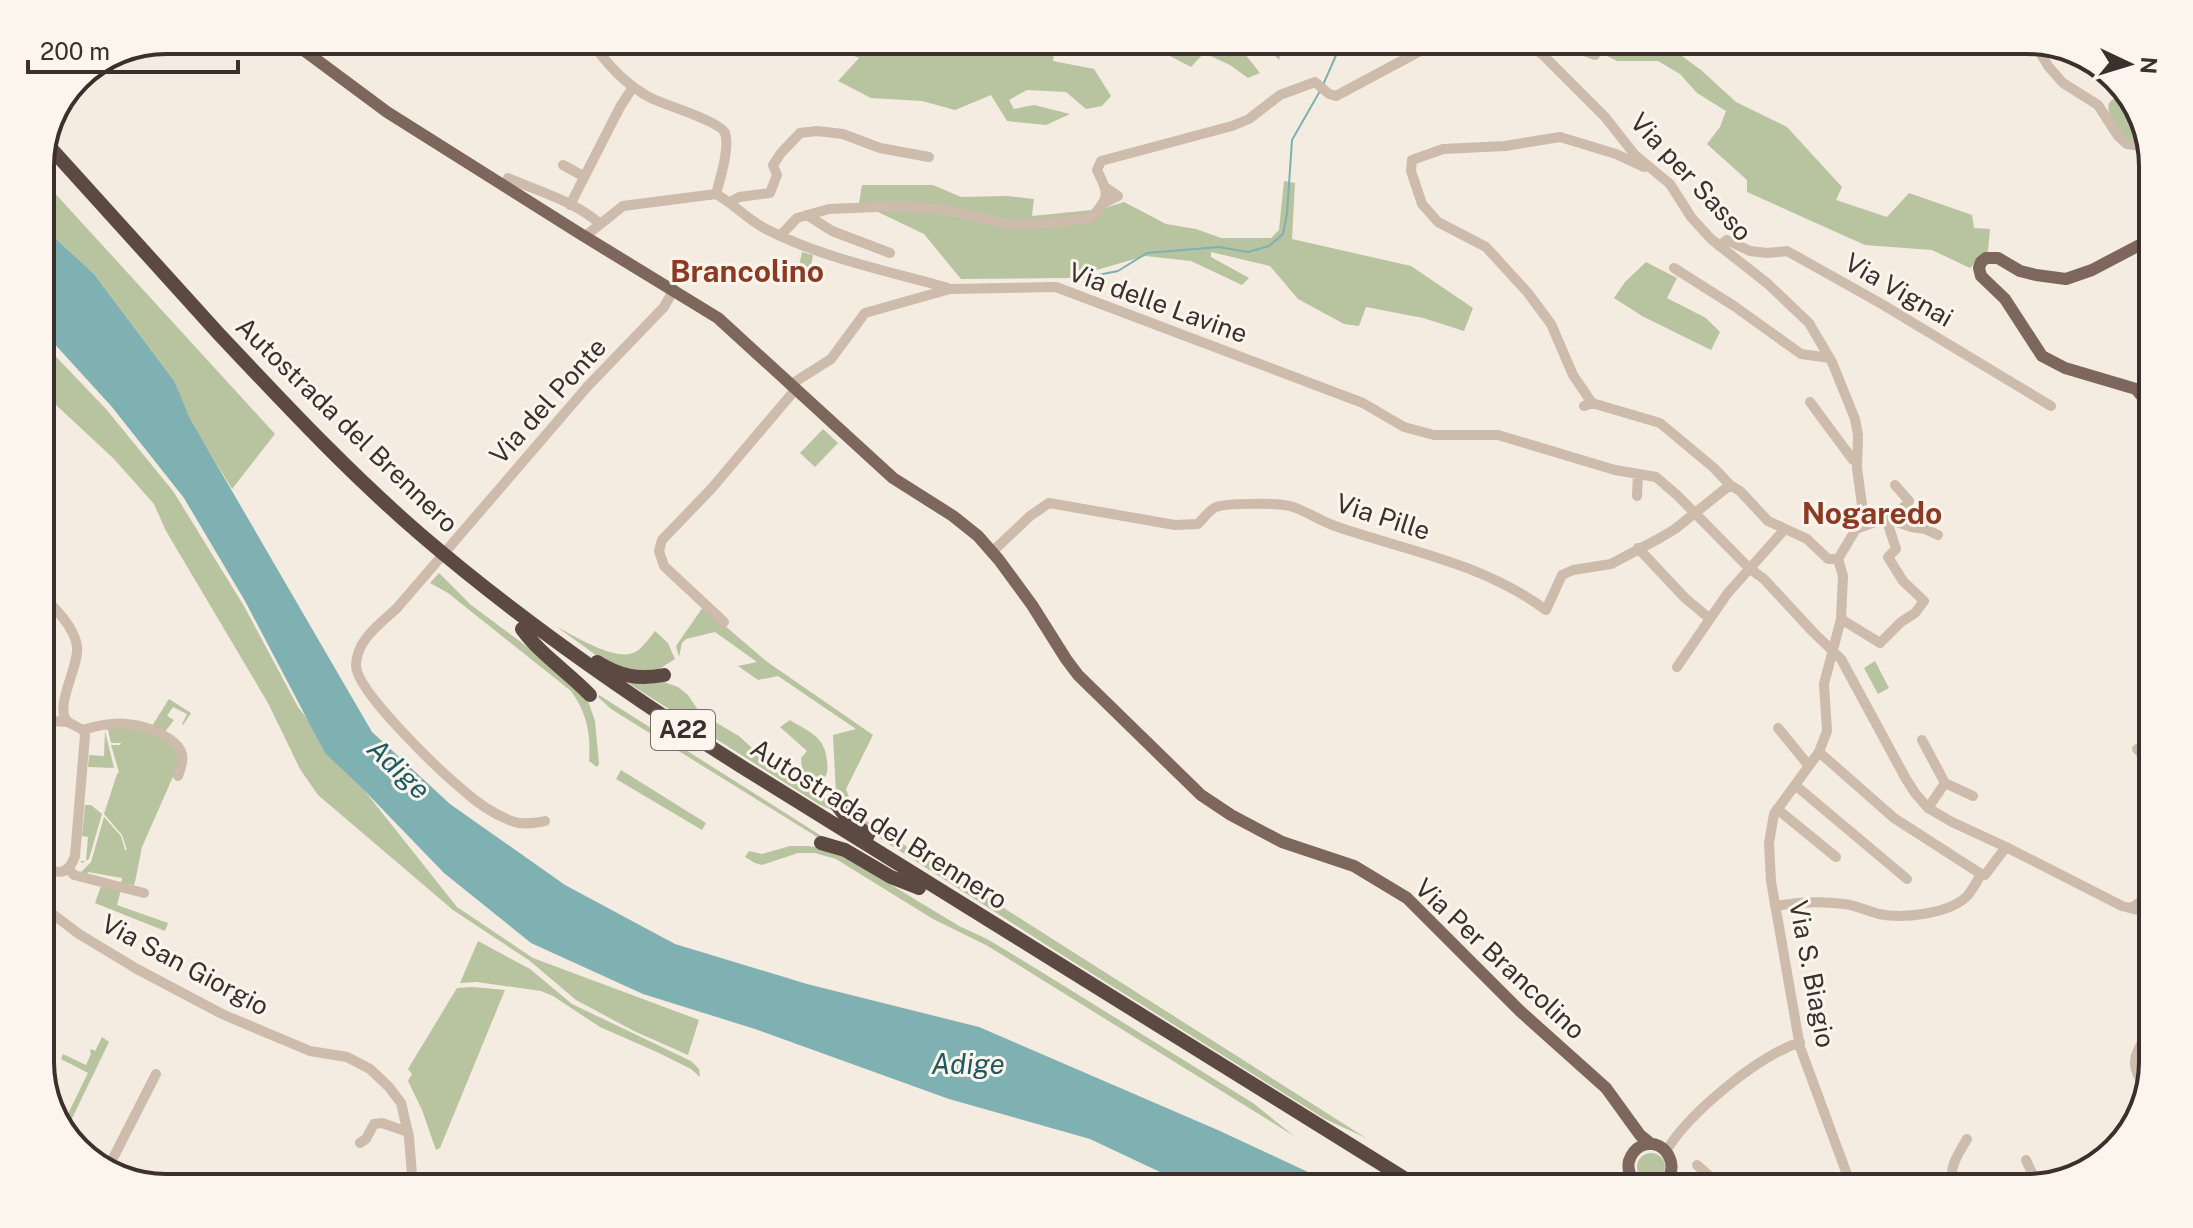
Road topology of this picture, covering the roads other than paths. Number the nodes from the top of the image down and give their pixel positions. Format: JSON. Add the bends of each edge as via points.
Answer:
{"nodes":[{"id":1,"x":309,"y":54,"type":"edge"},
{"id":2,"x":601,"y":54,"type":"edge"},
{"id":3,"x":1415,"y":54,"type":"edge"},
{"id":4,"x":1542,"y":54,"type":"edge"},
{"id":5,"x":2042,"y":55,"type":"edge"},
{"id":6,"x":633,"y":87,"type":"junction"},
{"id":7,"x":2137,"y":145,"type":"edge"},
{"id":8,"x":55,"y":153,"type":"edge"},
{"id":9,"x":929,"y":157,"type":"dead end"},
{"id":10,"x":54,"y":165,"type":"edge"},
{"id":11,"x":563,"y":165,"type":"dead end"},
{"id":12,"x":1659,"y":175,"type":"junction"},
{"id":13,"x":583,"y":176,"type":"junction"},
{"id":14,"x":508,"y":178,"type":"dead end"},
{"id":15,"x":716,"y":194,"type":"junction"},
{"id":16,"x":730,"y":202,"type":"junction"},
{"id":17,"x":570,"y":205,"type":"junction"},
{"id":18,"x":807,"y":215,"type":"junction"},
{"id":19,"x":599,"y":223,"type":"junction"},
{"id":20,"x":780,"y":236,"type":"junction"},
{"id":21,"x":584,"y":237,"type":"junction"},
{"id":22,"x":2139,"y":245,"type":"edge"},
{"id":23,"x":1719,"y":246,"type":"junction"},
{"id":24,"x":890,"y":253,"type":"dead end"},
{"id":25,"x":1674,"y":268,"type":"dead end"},
{"id":26,"x":674,"y":289,"type":"junction"},
{"id":27,"x":950,"y":289,"type":"junction"},
{"id":28,"x":1830,"y":358,"type":"junction"},
{"id":29,"x":793,"y":387,"type":"junction"},
{"id":30,"x":2139,"y":391,"type":"edge"},
{"id":31,"x":1810,"y":402,"type":"dead end"},
{"id":32,"x":2051,"y":406,"type":"dead end"},
{"id":33,"x":1853,"y":460,"type":"dead end"},
{"id":34,"x":1638,"y":474,"type":"junction"},
{"id":35,"x":1730,"y":485,"type":"junction"},
{"id":36,"x":1895,"y":485,"type":"dead end"},
{"id":37,"x":1637,"y":496,"type":"dead end"},
{"id":38,"x":1695,"y":513,"type":"junction"},
{"id":39,"x":1886,"y":518,"type":"junction"},
{"id":40,"x":1785,"y":529,"type":"junction"},
{"id":41,"x":1856,"y":529,"type":"junction"},
{"id":42,"x":1938,"y":535,"type":"dead end"},
{"id":43,"x":1638,"y":548,"type":"junction"},
{"id":44,"x":992,"y":552,"type":"junction"},
{"id":45,"x":1838,"y":559,"type":"junction"},
{"id":46,"x":1749,"y":568,"type":"junction"},
{"id":47,"x":54,"y":610,"type":"edge"},
{"id":48,"x":1709,"y":618,"type":"junction"},
{"id":49,"x":1841,"y":619,"type":"junction"},
{"id":50,"x":724,"y":622,"type":"dead end"},
{"id":51,"x":522,"y":629,"type":"junction"},
{"id":52,"x":548,"y":636,"type":"junction"},
{"id":53,"x":1832,"y":651,"type":"junction"},
{"id":54,"x":1677,"y":667,"type":"dead end"},
{"id":55,"x":664,"y":675,"type":"dead end"},
{"id":56,"x":590,"y":695,"type":"dead end"},
{"id":57,"x":54,"y":721,"type":"edge"},
{"id":58,"x":67,"y":722,"type":"junction"},
{"id":59,"x":1778,"y":728,"type":"dead end"},
{"id":60,"x":83,"y":730,"type":"junction"},
{"id":61,"x":1922,"y":740,"type":"dead end"},
{"id":62,"x":1819,"y":752,"type":"junction"},
{"id":63,"x":1809,"y":766,"type":"junction"},
{"id":64,"x":178,"y":776,"type":"dead end"},
{"id":65,"x":1945,"y":783,"type":"junction"},
{"id":66,"x":1795,"y":785,"type":"junction"},
{"id":67,"x":1973,"y":796,"type":"dead end"},
{"id":68,"x":834,"y":801,"type":"dead end"},
{"id":69,"x":1928,"y":808,"type":"junction"},
{"id":70,"x":1777,"y":809,"type":"junction"},
{"id":71,"x":545,"y":821,"type":"dead end"},
{"id":72,"x":821,"y":843,"type":"dead end"},
{"id":73,"x":2006,"y":847,"type":"junction"},
{"id":74,"x":1836,"y":857,"type":"dead end"},
{"id":75,"x":70,"y":868,"type":"junction"},
{"id":76,"x":54,"y":872,"type":"edge"},
{"id":77,"x":1981,"y":874,"type":"junction"},
{"id":78,"x":1907,"y":879,"type":"dead end"},
{"id":79,"x":934,"y":886,"type":"junction"},
{"id":80,"x":919,"y":888,"type":"junction"},
{"id":81,"x":144,"y":893,"type":"dead end"},
{"id":82,"x":2139,"y":902,"type":"edge"},
{"id":83,"x":1775,"y":906,"type":"junction"},
{"id":84,"x":2130,"y":908,"type":"junction"},
{"id":85,"x":2139,"y":910,"type":"edge"},
{"id":86,"x":54,"y":915,"type":"edge"},
{"id":87,"x":1800,"y":1042,"type":"junction"},
{"id":88,"x":2139,"y":1052,"type":"edge"},
{"id":89,"x":156,"y":1074,"type":"dead end"},
{"id":90,"x":2138,"y":1076,"type":"edge"},
{"id":91,"x":408,"y":1132,"type":"junction"},
{"id":92,"x":1967,"y":1139,"type":"dead end"},
{"id":93,"x":360,"y":1143,"type":"dead end"},
{"id":94,"x":1645,"y":1146,"type":"junction"},
{"id":95,"x":1666,"y":1151,"type":"junction"},
{"id":96,"x":112,"y":1160,"type":"edge"},
{"id":97,"x":2026,"y":1160,"type":"dead end"},
{"id":98,"x":1697,"y":1165,"type":"dead end"},
{"id":99,"x":412,"y":1174,"type":"edge"},
{"id":100,"x":1381,"y":1174,"type":"edge"},
{"id":101,"x":1397,"y":1174,"type":"edge"},
{"id":102,"x":1630,"y":1174,"type":"edge"},
{"id":103,"x":1670,"y":1174,"type":"edge"},
{"id":104,"x":1707,"y":1174,"type":"edge"},
{"id":105,"x":1847,"y":1174,"type":"edge"},
{"id":106,"x":1951,"y":1174,"type":"edge"},
{"id":107,"x":2032,"y":1174,"type":"edge"}],
"edges":[{"from":1,"to":21,"type":"main road","name":"Via Per Brancolino","via":[[387,112]]},
{"from":2,"to":6,"type":"street"},
{"from":3,"to":18,"type":"street","via":[[1336,96],[1315,82],[1280,95],[1232,126],[1101,161],[1097,170],[1106,188],[1104,203],[1091,218],[1008,224],[902,206]]},
{"from":4,"to":12,"type":"street","name":"Via per Sasso"},
{"from":5,"to":7,"type":"street","via":[[2063,83],[2098,105],[2118,136]]},
{"from":6,"to":13,"type":"street"},
{"from":6,"to":15,"type":"street","via":[[722,129],[725,154]]},
{"from":8,"to":52,"type":"highway","name":"Autostrada del Brennero","number":"A22","via":[[326,445],[418,532]]},
{"from":9,"to":16,"type":"street","via":[[843,134],[800,133],[773,165],[777,175],[770,193]]},
{"from":10,"to":51,"type":"highway","name":"Autostrada del Brennero","number":"A22","via":[[318,451]]},
{"from":11,"to":13,"type":"street"},
{"from":12,"to":23,"type":"street","name":"Via per Sasso"},
{"from":12,"to":35,"type":"street","via":[[1616,154],[1560,137],[1443,149],[1412,160],[1411,171],[1422,204],[1438,222],[1486,247],[1528,293],[1551,324],[1588,405],[1660,423]]},
{"from":13,"to":17,"type":"street"},
{"from":14,"to":17,"type":"street"},
{"from":15,"to":16,"type":"street"},
{"from":15,"to":19,"type":"street","via":[[623,206]]},
{"from":16,"to":20,"type":"street"},
{"from":17,"to":19,"type":"street"},
{"from":18,"to":20,"type":"street"},
{"from":18,"to":24,"type":"street","via":[[832,231]]},
{"from":19,"to":21,"type":"street"},
{"from":20,"to":27,"type":"street"},
{"from":21,"to":26,"type":"main road","name":"Via Per Brancolino"},
{"from":22,"to":30,"type":"main road","via":[[2066,279],[2020,271],[1998,258],[1986,258],[1979,268],[2042,356]]},
{"from":23,"to":28,"type":"street","name":"Via per Sasso","via":[[1809,323]]},
{"from":23,"to":32,"type":"street","name":"Via Vignai","via":[[1727,240],[1750,251],[1787,251]]},
{"from":25,"to":28,"type":"street","via":[[1801,354]]},
{"from":26,"to":29,"type":"main road","name":"Via Per Brancolino","via":[[718,318]]},
{"from":26,"to":71,"type":"street","name":"Via del Ponte","via":[[664,307],[587,387],[358,650],[356,670],[366,689],[418,749],[464,791],[507,820]]},
{"from":27,"to":29,"type":"street","name":"Via delle Lavine","via":[[865,313],[831,359]]},
{"from":27,"to":34,"type":"street","name":"Via delle Lavine","via":[[1056,287],[1363,403],[1404,427],[1434,435],[1498,435]]},
{"from":28,"to":41,"type":"street","name":"Via per Sasso","via":[[1858,435],[1862,505]]},
{"from":29,"to":44,"type":"main road","name":"Via Per Brancolino","via":[[893,478],[953,516]]},
{"from":29,"to":50,"type":"street","name":"Via delle Lavine","via":[[660,545],[664,566]]},
{"from":31,"to":33,"type":"street"},
{"from":34,"to":37,"type":"street"},
{"from":34,"to":38,"type":"street","name":"Via delle Lavine","via":[[1656,477]]},
{"from":35,"to":38,"type":"street","name":"Via Pille"},
{"from":35,"to":40,"type":"street","via":[[1768,521]]},
{"from":36,"to":39,"type":"street","via":[[1909,501],[1897,515]]},
{"from":38,"to":43,"type":"street","name":"Via Pille"},
{"from":38,"to":46,"type":"street","name":"Via delle Lavine"},
{"from":39,"to":41,"type":"street"},
{"from":39,"to":42,"type":"street"},
{"from":39,"to":49,"type":"street","via":[[1896,549],[1888,557],[1924,601],[1880,643]]},
{"from":40,"to":45,"type":"street","via":[[1807,539],[1828,559]]},
{"from":40,"to":46,"type":"street"},
{"from":41,"to":45,"type":"street"},
{"from":43,"to":44,"type":"street","name":"Via Pille","via":[[1611,564],[1562,575],[1546,610],[1479,572],[1289,506],[1229,505],[1214,508],[1198,524],[1175,525],[1049,503]]},
{"from":43,"to":48,"type":"street"},
{"from":44,"to":94,"type":"main road","name":"Via Per Brancolino","via":[[1078,675],[1201,795],[1282,842],[1354,866],[1407,898],[1606,1088]]},
{"from":45,"to":49,"type":"street","name":"Via S. Biagio","via":[[1843,576]]},
{"from":46,"to":48,"type":"street"},
{"from":46,"to":53,"type":"street","name":"Via delle Lavine"},
{"from":47,"to":58,"type":"street","via":[[77,648],[63,708]]},
{"from":48,"to":54,"type":"street"},
{"from":49,"to":53,"type":"street","name":"Via S. Biagio"},
{"from":51,"to":56,"type":"highway"},
{"from":51,"to":80,"type":"highway","name":"Autostrada del Brennero","number":"A22","via":[[662,728]]},
{"from":52,"to":55,"type":"highway","via":[[621,675]]},
{"from":52,"to":79,"type":"highway","name":"Autostrada del Brennero","number":"A22","via":[[683,730]]},
{"from":53,"to":62,"type":"street","name":"Via S. Biagio","via":[[1824,684],[1827,731]]},
{"from":53,"to":69,"type":"street","name":"Via delle Lavine"},
{"from":57,"to":58,"type":"street"},
{"from":58,"to":60,"type":"street"},
{"from":59,"to":63,"type":"street"},
{"from":60,"to":64,"type":"street","via":[[124,723],[154,730],[179,745]]},
{"from":60,"to":75,"type":"street"},
{"from":61,"to":65,"type":"street"},
{"from":62,"to":63,"type":"street","name":"Via S. Biagio"},
{"from":62,"to":77,"type":"street","via":[[1894,818]]},
{"from":63,"to":66,"type":"street","name":"Via S. Biagio"},
{"from":65,"to":67,"type":"street"},
{"from":65,"to":69,"type":"street"},
{"from":66,"to":70,"type":"street","name":"Via S. Biagio"},
{"from":66,"to":78,"type":"street"},
{"from":68,"to":79,"type":"highway","via":[[853,824]]},
{"from":69,"to":73,"type":"street"},
{"from":70,"to":74,"type":"street"},
{"from":70,"to":83,"type":"street","name":"Via S. Biagio","via":[[1769,843]]},
{"from":72,"to":80,"type":"highway"},
{"from":73,"to":77,"type":"street"},
{"from":73,"to":84,"type":"street"},
{"from":75,"to":76,"type":"street","name":"Via San Giorgio"},
{"from":75,"to":81,"type":"street","name":"Via San Giorgio","via":[[74,875]]},
{"from":77,"to":83,"type":"street","via":[[1966,898],[1921,914],[1883,915],[1845,904]]},
{"from":79,"to":101,"type":"highway","name":"Autostrada del Brennero","number":"A22"},
{"from":80,"to":100,"type":"highway","name":"Autostrada del Brennero","number":"A22"},
{"from":82,"to":84,"type":"street"},
{"from":83,"to":87,"type":"street","name":"Via S. Biagio"},
{"from":84,"to":85,"type":"street"},
{"from":86,"to":91,"type":"street","name":"Via San Giorgio","via":[[137,969],[222,1014],[310,1051],[359,1062],[395,1094]]},
{"from":87,"to":95,"type":"street","via":[[1744,1072],[1676,1134]]},
{"from":87,"to":105,"type":"street","name":"Via S. Biagio"},
{"from":88,"to":90,"type":"street","via":[[2134,1062]]},
{"from":89,"to":96,"type":"street"},
{"from":91,"to":93,"type":"street","via":[[374,1124]]},
{"from":91,"to":99,"type":"street","name":"Via San Giorgio"},
{"from":92,"to":106,"type":"street"},
{"from":94,"to":95,"type":"main road"},
{"from":94,"to":102,"type":"main road","via":[[1630,1158]]},
{"from":95,"to":103,"type":"main road"},
{"from":97,"to":107,"type":"street"},
{"from":98,"to":104,"type":"street"}]}
